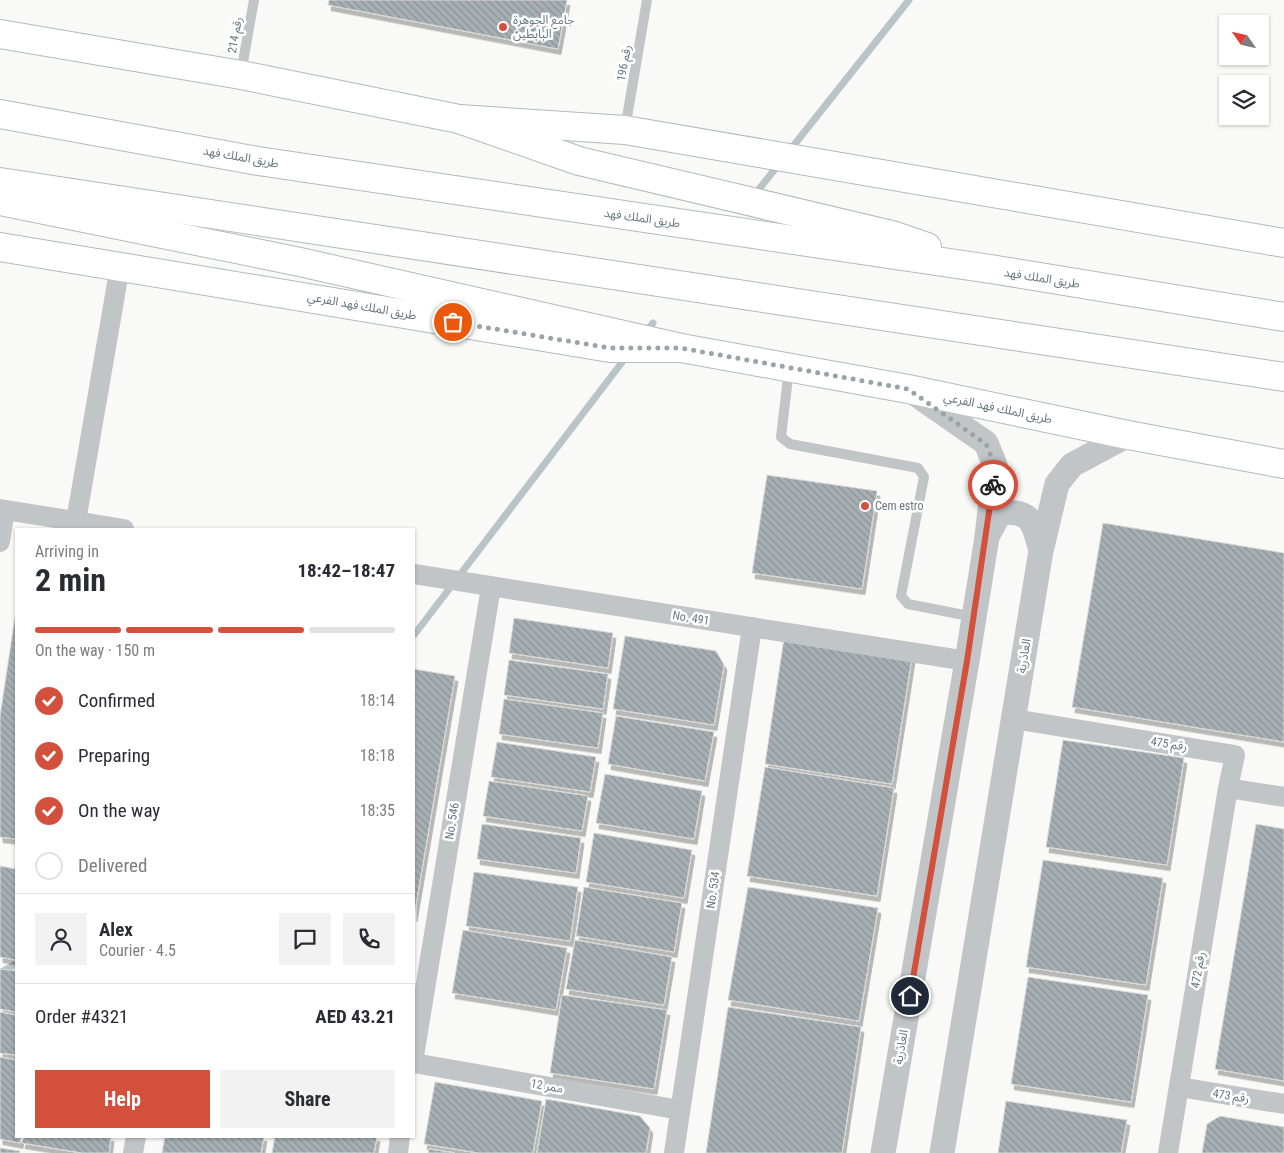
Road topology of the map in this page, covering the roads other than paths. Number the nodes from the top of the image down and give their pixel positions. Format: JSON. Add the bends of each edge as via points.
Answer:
{"nodes":[{"id":1,"x":254,"y":0,"type":"edge"},
{"id":2,"x":647,"y":0,"type":"edge"},
{"id":3,"x":0,"y":34,"type":"edge"},
{"id":4,"x":241,"y":75,"type":"junction"},
{"id":5,"x":0,"y":114,"type":"edge"},
{"id":6,"x":459,"y":119,"type":"junction"},
{"id":7,"x":625,"y":130,"type":"junction"},
{"id":8,"x":0,"y":182,"type":"edge"},
{"id":9,"x":0,"y":201,"type":"edge"},
{"id":10,"x":1284,"y":243,"type":"edge"},
{"id":11,"x":0,"y":247,"type":"edge"},
{"id":12,"x":120,"y":266,"type":"junction"},
{"id":13,"x":997,"y":270,"type":"junction"},
{"id":14,"x":1284,"y":318,"type":"edge"},
{"id":15,"x":681,"y":348,"type":"junction"},
{"id":16,"x":789,"y":368,"type":"junction"},
{"id":17,"x":1284,"y":377,"type":"edge"},
{"id":18,"x":908,"y":389,"type":"junction"},
{"id":19,"x":1128,"y":435,"type":"junction"},
{"id":20,"x":1284,"y":464,"type":"edge"},
{"id":21,"x":3,"y":510,"type":"edge"},
{"id":22,"x":76,"y":521,"type":"junction"},
{"id":23,"x":118,"y":528,"type":"edge"},
{"id":24,"x":987,"y":537,"type":"junction"},
{"id":25,"x":0,"y":542,"type":"edge"},
{"id":26,"x":1041,"y":551,"type":"junction"},
{"id":27,"x":415,"y":574,"type":"edge"},
{"id":28,"x":491,"y":587,"type":"junction"},
{"id":29,"x":974,"y":617,"type":"junction"},
{"id":30,"x":752,"y":627,"type":"junction"},
{"id":31,"x":967,"y":661,"type":"junction"},
{"id":32,"x":1014,"y":719,"type":"junction"},
{"id":33,"x":1228,"y":788,"type":"junction"},
{"id":34,"x":1284,"y":797,"type":"edge"},
{"id":35,"x":420,"y":977,"type":"edge"},
{"id":36,"x":415,"y":1043,"type":"edge"},
{"id":37,"x":415,"y":1063,"type":"edge"},
{"id":38,"x":1179,"y":1087,"type":"junction"},
{"id":39,"x":1284,"y":1104,"type":"edge"},
{"id":40,"x":680,"y":1110,"type":"junction"},
{"id":41,"x":136,"y":1138,"type":"edge"},
{"id":42,"x":400,"y":1138,"type":"edge"},
{"id":43,"x":134,"y":1153,"type":"edge"},
{"id":44,"x":398,"y":1153,"type":"edge"},
{"id":45,"x":674,"y":1153,"type":"edge"},
{"id":46,"x":883,"y":1153,"type":"edge"},
{"id":47,"x":942,"y":1153,"type":"edge"},
{"id":48,"x":1168,"y":1153,"type":"edge"}],
"edges":[{"from":1,"to":4,"type":"lane","name":"رقم 214"},
{"from":2,"to":7,"type":"lane","name":"رقم 196"},
{"from":3,"to":4,"type":"main road"},
{"from":4,"to":6,"type":"main road"},
{"from":5,"to":13,"type":"main road","name":"طريق الملك فهد","via":[[258,161]]},
{"from":6,"to":7,"type":"main road"},
{"from":6,"to":13,"type":"main road","via":[[579,161],[892,235]]},
{"from":7,"to":10,"type":"main road"},
{"from":8,"to":17,"type":"main road"},
{"from":9,"to":15,"type":"main road","via":[[300,262]]},
{"from":11,"to":12,"type":"main road","name":"طريق الملك فهد الفرعي"},
{"from":12,"to":15,"type":"main road","name":"طريق الملك فهد الفرعي","via":[[610,348]]},
{"from":12,"to":22,"type":"street"},
{"from":13,"to":14,"type":"main road","name":"طريق الملك فهد"},
{"from":15,"to":16,"type":"main road","name":"طريق الملك فهد الفرعي"},
{"from":16,"to":18,"type":"main road","name":"طريق الملك فهد الفرعي"},
{"from":16,"to":29,"type":"lane","via":[[781,437],[790,444],[918,468],[924,477],[901,596],[908,604]]},
{"from":18,"to":19,"type":"main road","name":"طريق الملك فهد الفرعي"},
{"from":18,"to":24,"type":"street","name":"العاذرية","via":[[986,444],[995,465]]},
{"from":19,"to":20,"type":"main road","name":"طريق الملك فهد الفرعي"},
{"from":19,"to":26,"type":"street","name":"العاذرية","via":[[1072,465],[1057,484]]},
{"from":21,"to":22,"type":"street"},
{"from":21,"to":25,"type":"street"},
{"from":22,"to":23,"type":"street"},
{"from":24,"to":26,"type":"street","via":[[1000,513],[1015,511],[1034,525]]},
{"from":24,"to":29,"type":"street","name":"العاذرية"},
{"from":26,"to":32,"type":"street","name":"العاذرية"},
{"from":27,"to":28,"type":"street","name":"No. 491"},
{"from":28,"to":30,"type":"street","name":"No. 491"},
{"from":28,"to":35,"type":"street","name":"No. 546"},
{"from":29,"to":31,"type":"street","name":"العاذرية"},
{"from":30,"to":31,"type":"street","name":"No. 491"},
{"from":30,"to":40,"type":"street","name":"No. 534"},
{"from":31,"to":46,"type":"street","name":"العاذرية"},
{"from":32,"to":33,"type":"street","name":"رقم 475","via":[[1235,755]]},
{"from":32,"to":47,"type":"street","name":"العاذرية"},
{"from":33,"to":34,"type":"street"},
{"from":33,"to":38,"type":"street","name":"رقم 472"},
{"from":35,"to":36,"type":"street","name":"No. 546"},
{"from":37,"to":40,"type":"street","name":"ممر 12"},
{"from":38,"to":39,"type":"street","name":"رقم 473"},
{"from":38,"to":48,"type":"street","name":"رقم 472"},
{"from":40,"to":45,"type":"street","name":"No. 534"},
{"from":41,"to":43,"type":"street"},
{"from":42,"to":44,"type":"street"}]}
